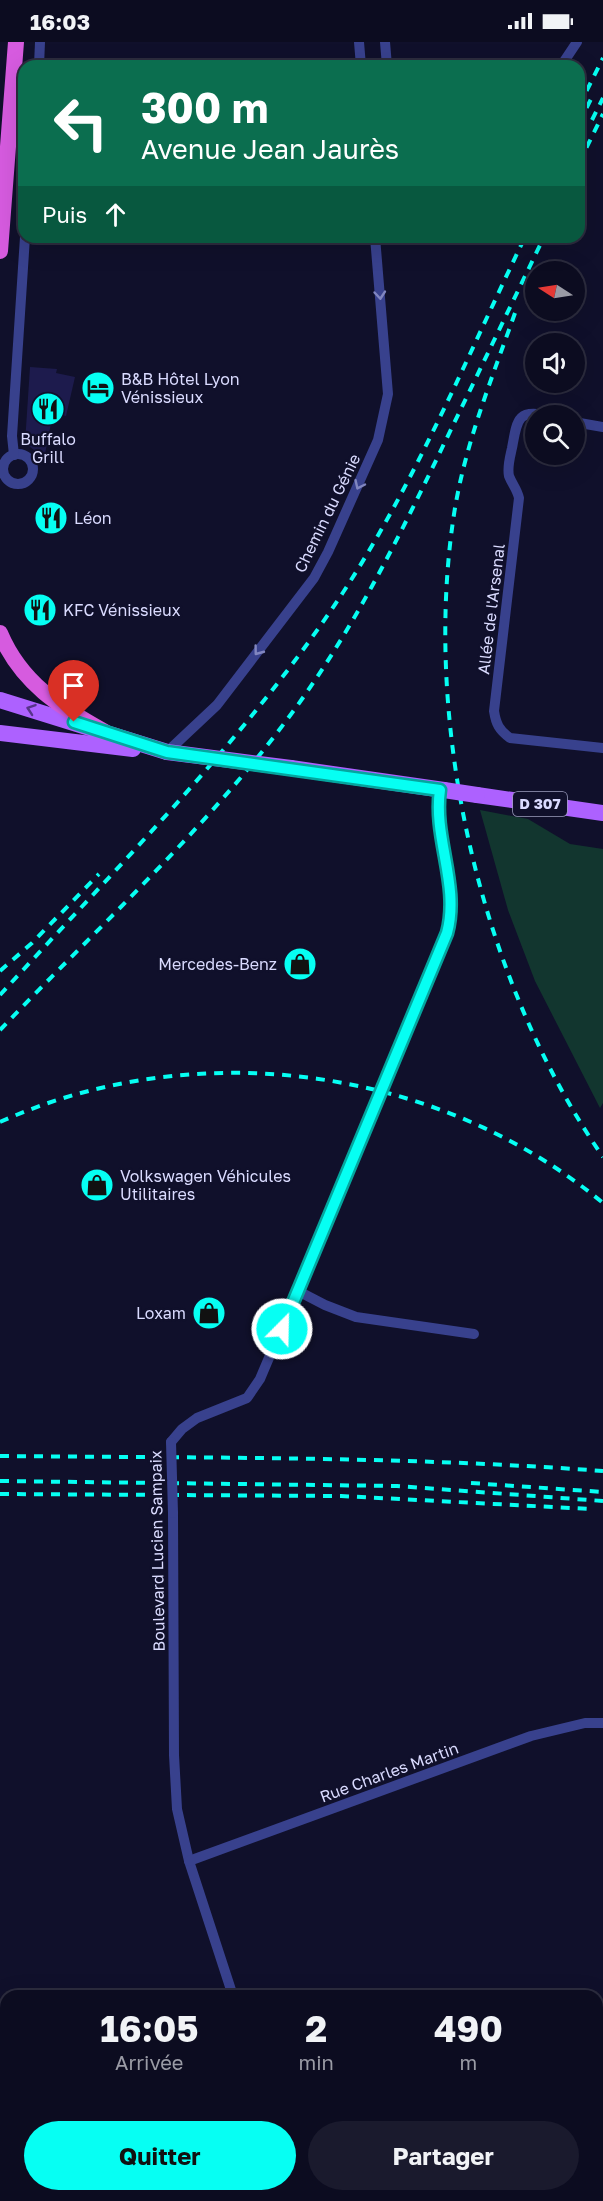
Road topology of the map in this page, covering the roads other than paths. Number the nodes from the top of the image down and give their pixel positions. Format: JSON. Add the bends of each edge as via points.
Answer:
{"nodes":[{"id":1,"x":16,"y":42,"type":"edge"},
{"id":2,"x":40,"y":42,"type":"edge"},
{"id":3,"x":359,"y":42,"type":"edge"},
{"id":4,"x":385,"y":42,"type":"edge"},
{"id":5,"x":577,"y":42,"type":"edge"},
{"id":6,"x":39,"y":60,"type":"edge"},
{"id":7,"x":360,"y":60,"type":"edge"},
{"id":8,"x":386,"y":60,"type":"edge"},
{"id":9,"x":565,"y":60,"type":"edge"},
{"id":10,"x":26,"y":243,"type":"edge"},
{"id":11,"x":375,"y":243,"type":"edge"},
{"id":12,"x":0,"y":251,"type":"edge"},
{"id":13,"x":525,"y":414,"type":"edge"},
{"id":14,"x":585,"y":424,"type":"edge"},
{"id":15,"x":603,"y":427,"type":"edge"},
{"id":16,"x":14,"y":455,"type":"junction"},
{"id":17,"x":3,"y":482,"type":"edge"},
{"id":18,"x":0,"y":633,"type":"edge"},
{"id":19,"x":0,"y":700,"type":"edge"},
{"id":20,"x":105,"y":732,"type":"junction"},
{"id":21,"x":0,"y":733,"type":"edge"},
{"id":22,"x":603,"y":748,"type":"edge"},
{"id":23,"x":167,"y":752,"type":"junction"},
{"id":24,"x":442,"y":790,"type":"junction"},
{"id":25,"x":603,"y":813,"type":"edge"},
{"id":26,"x":298,"y":1291,"type":"junction"},
{"id":27,"x":474,"y":1334,"type":"dead end"},
{"id":28,"x":603,"y":1723,"type":"edge"},
{"id":29,"x":189,"y":1861,"type":"junction"},
{"id":30,"x":231,"y":1990,"type":"edge"}],
"edges":[{"from":1,"to":12,"type":"highway"},
{"from":2,"to":6,"type":"street"},
{"from":3,"to":7,"type":"street"},
{"from":4,"to":8,"type":"street"},
{"from":5,"to":9,"type":"street"},
{"from":10,"to":16,"type":"street","via":[[12,436]]},
{"from":11,"to":23,"type":"street","name":"Chemin du Génie","one_way":true,"via":[[388,394],[378,440],[314,578],[217,705]]},
{"from":13,"to":22,"type":"street","name":"Allée de l'Arsenal","via":[[516,423],[508,465],[519,498],[494,711],[500,731],[510,738]]},
{"from":14,"to":15,"type":"street"},
{"from":16,"to":17,"type":"street","via":[[4,465]]},
{"from":16,"to":17,"type":"street","via":[[23,455],[30,461],[32,475],[25,483]]},
{"from":18,"to":20,"type":"highway","via":[[34,684],[62,708]]},
{"from":20,"to":19,"type":"main road","number":"D 307","one_way":true},
{"from":20,"to":23,"type":"main road","number":"D 307"},
{"from":21,"to":23,"type":"main road","number":"D 307"},
{"from":23,"to":24,"type":"main road","number":"D 307","bridge":true},
{"from":24,"to":25,"type":"main road","number":"D 307","bridge":true},
{"from":24,"to":26,"type":"street","name":"Boulevard Lucien Sampaix","bridge":true,"via":[[440,816],[452,903],[450,920]]},
{"from":26,"to":27,"type":"street","via":[[356,1317]]},
{"from":26,"to":29,"type":"street","name":"Boulevard Lucien Sampaix","bridge":true,"via":[[260,1379],[247,1398],[197,1418],[171,1442],[174,1755],[177,1809]]},
{"from":28,"to":29,"type":"street","name":"Rue Charles Martin","via":[[585,1723],[531,1736]]},
{"from":29,"to":30,"type":"street","name":"Boulevard Lucien Sampaix"}]}
